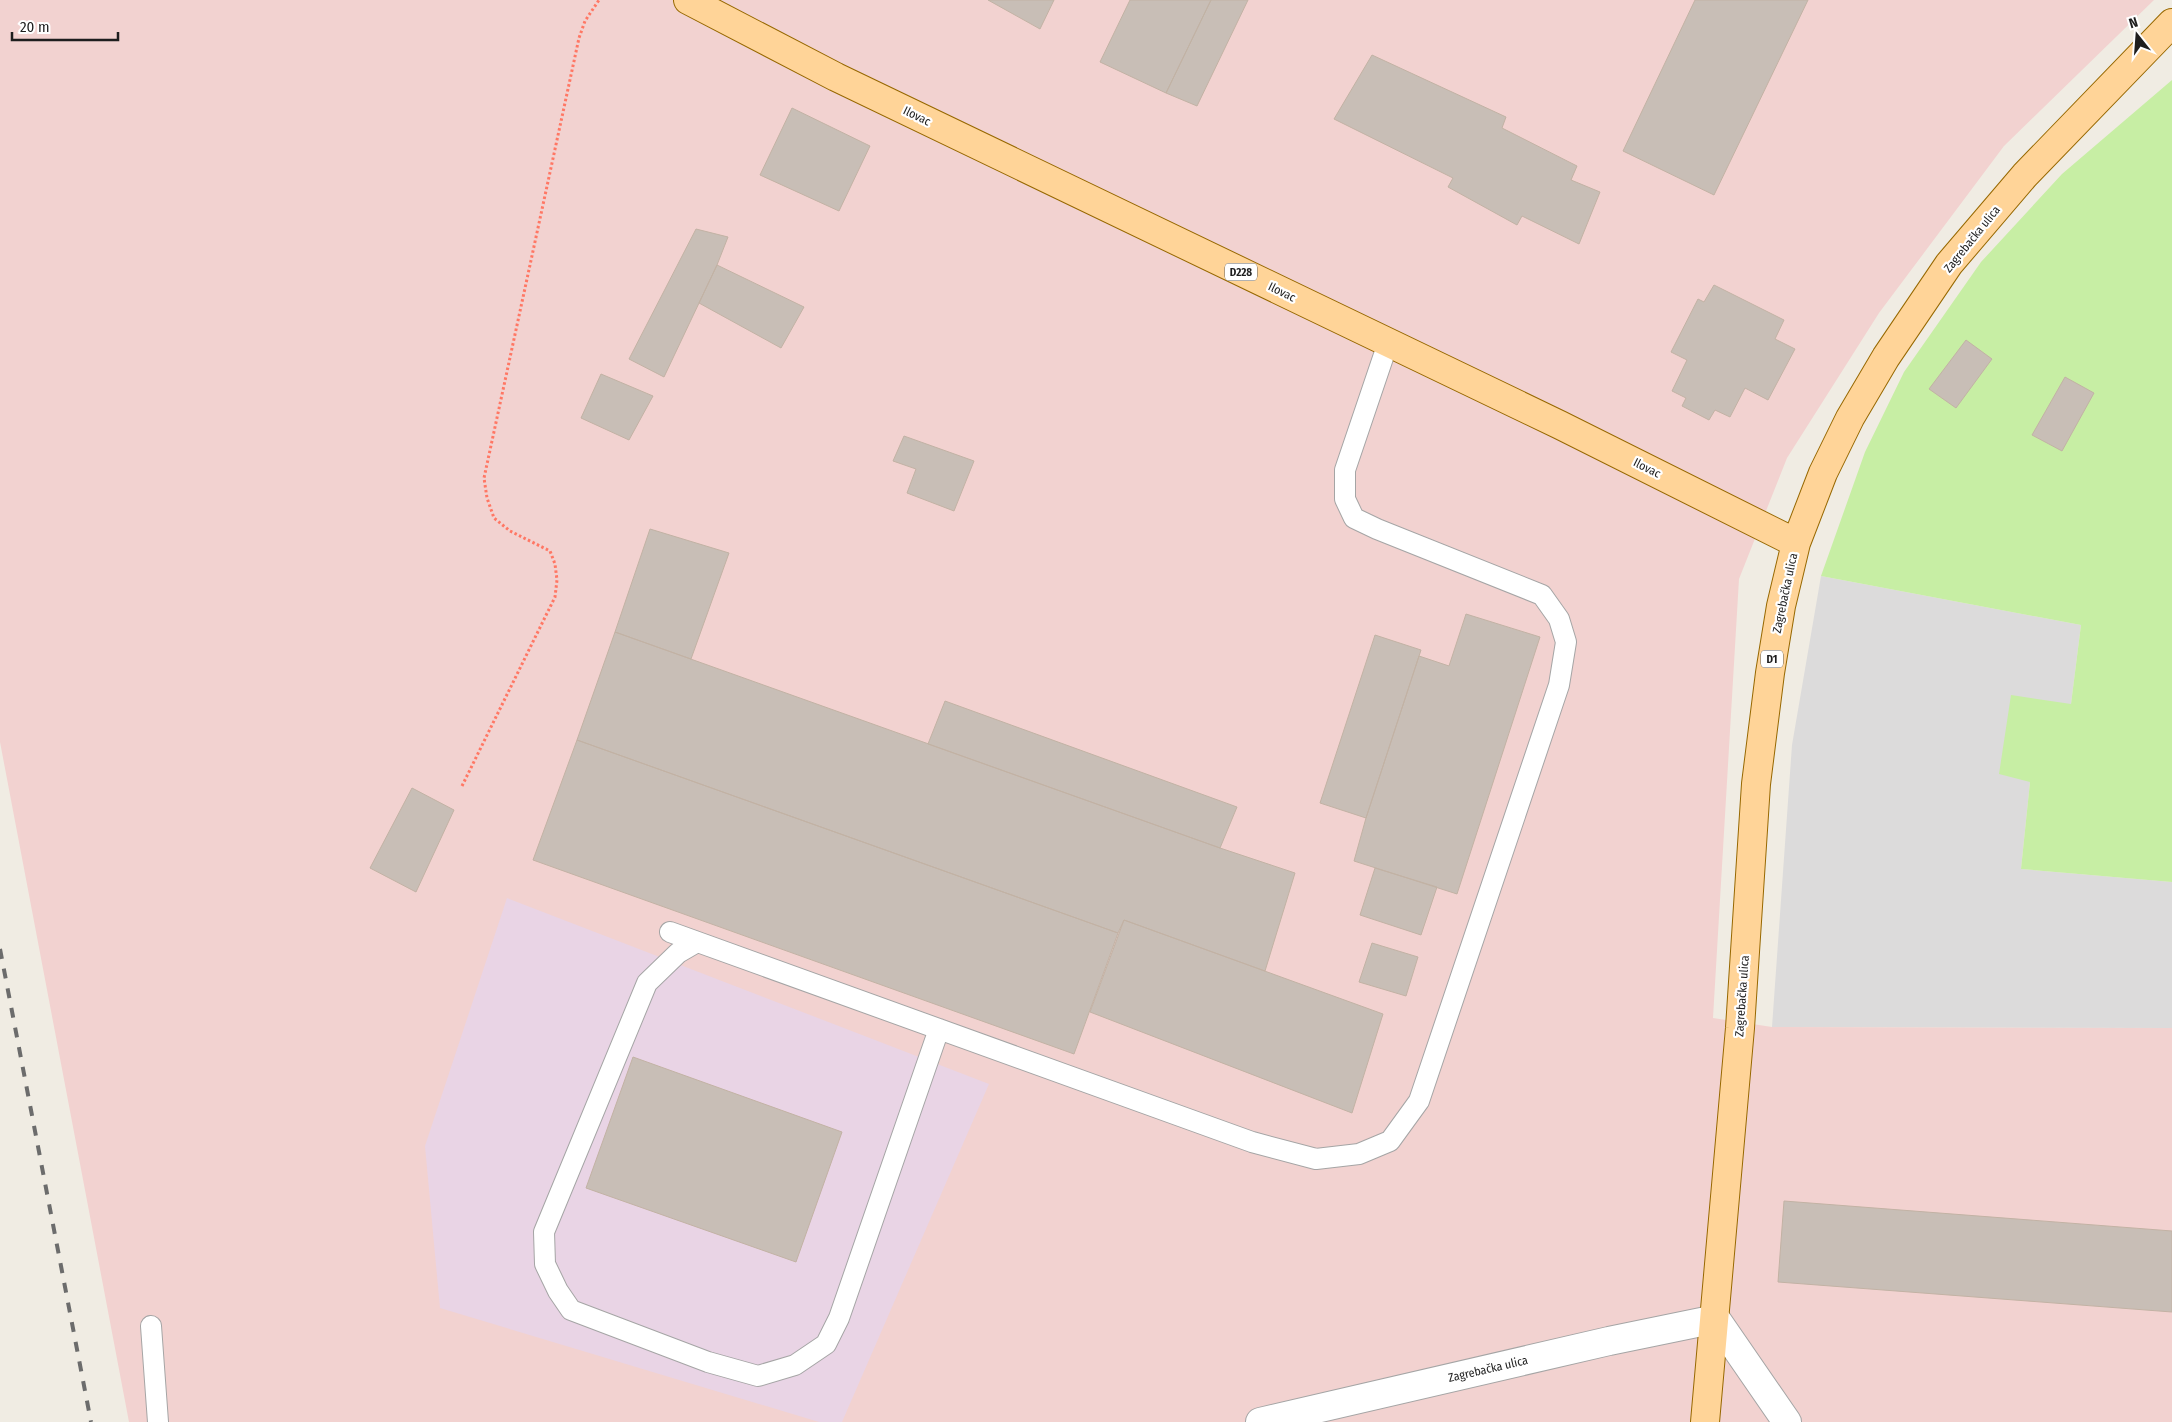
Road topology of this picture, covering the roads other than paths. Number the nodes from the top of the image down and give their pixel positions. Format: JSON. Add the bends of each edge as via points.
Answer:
{"nodes":[{"id":1,"x":688,"y":0,"type":"edge"},
{"id":2,"x":2172,"y":23,"type":"edge"},
{"id":3,"x":1388,"y":343,"type":"junction"},
{"id":4,"x":1796,"y":543,"type":"junction"},
{"id":5,"x":670,"y":932,"type":"dead end"},
{"id":6,"x":696,"y":942,"type":"junction"},
{"id":7,"x":939,"y":1029,"type":"junction"},
{"id":8,"x":1716,"y":1319,"type":"junction"},
{"id":9,"x":151,"y":1326,"type":"dead end"},
{"id":10,"x":158,"y":1422,"type":"edge"},
{"id":11,"x":1260,"y":1422,"type":"edge"},
{"id":12,"x":1705,"y":1422,"type":"edge"},
{"id":13,"x":1787,"y":1422,"type":"edge"}],
"edges":[{"from":1,"to":3,"type":"main road","name":"Ilovac","number":"D228","via":[[836,77]]},
{"from":2,"to":4,"type":"main road","name":"Zagrebačka ulica","number":"D1","via":[[2025,175],[1949,264],[1886,357],[1850,418],[1823,473]]},
{"from":3,"to":4,"type":"main road","name":"Ilovac","number":"D228","via":[[1560,424]]},
{"from":3,"to":7,"type":"lane","via":[[1345,470],[1345,499],[1354,518],[1542,596],[1559,619],[1566,642],[1559,685],[1420,1101],[1390,1141],[1358,1154],[1316,1159],[1252,1142]]},
{"from":4,"to":8,"type":"main road","name":"Zagrebačka ulica","number":"D1","via":[[1771,663],[1756,784]]},
{"from":5,"to":6,"type":"lane"},
{"from":6,"to":7,"type":"lane"},
{"from":6,"to":7,"type":"lane","via":[[678,953],[647,982],[544,1232],[545,1264],[571,1310],[708,1362],[758,1376],[794,1365],[826,1344],[839,1318]]},
{"from":8,"to":11,"type":"street","name":"Zagrebačka ulica"},
{"from":8,"to":12,"type":"main road","name":"Zagrebačka ulica","number":"D1"},
{"from":8,"to":13,"type":"street"},
{"from":9,"to":10,"type":"lane"}]}
